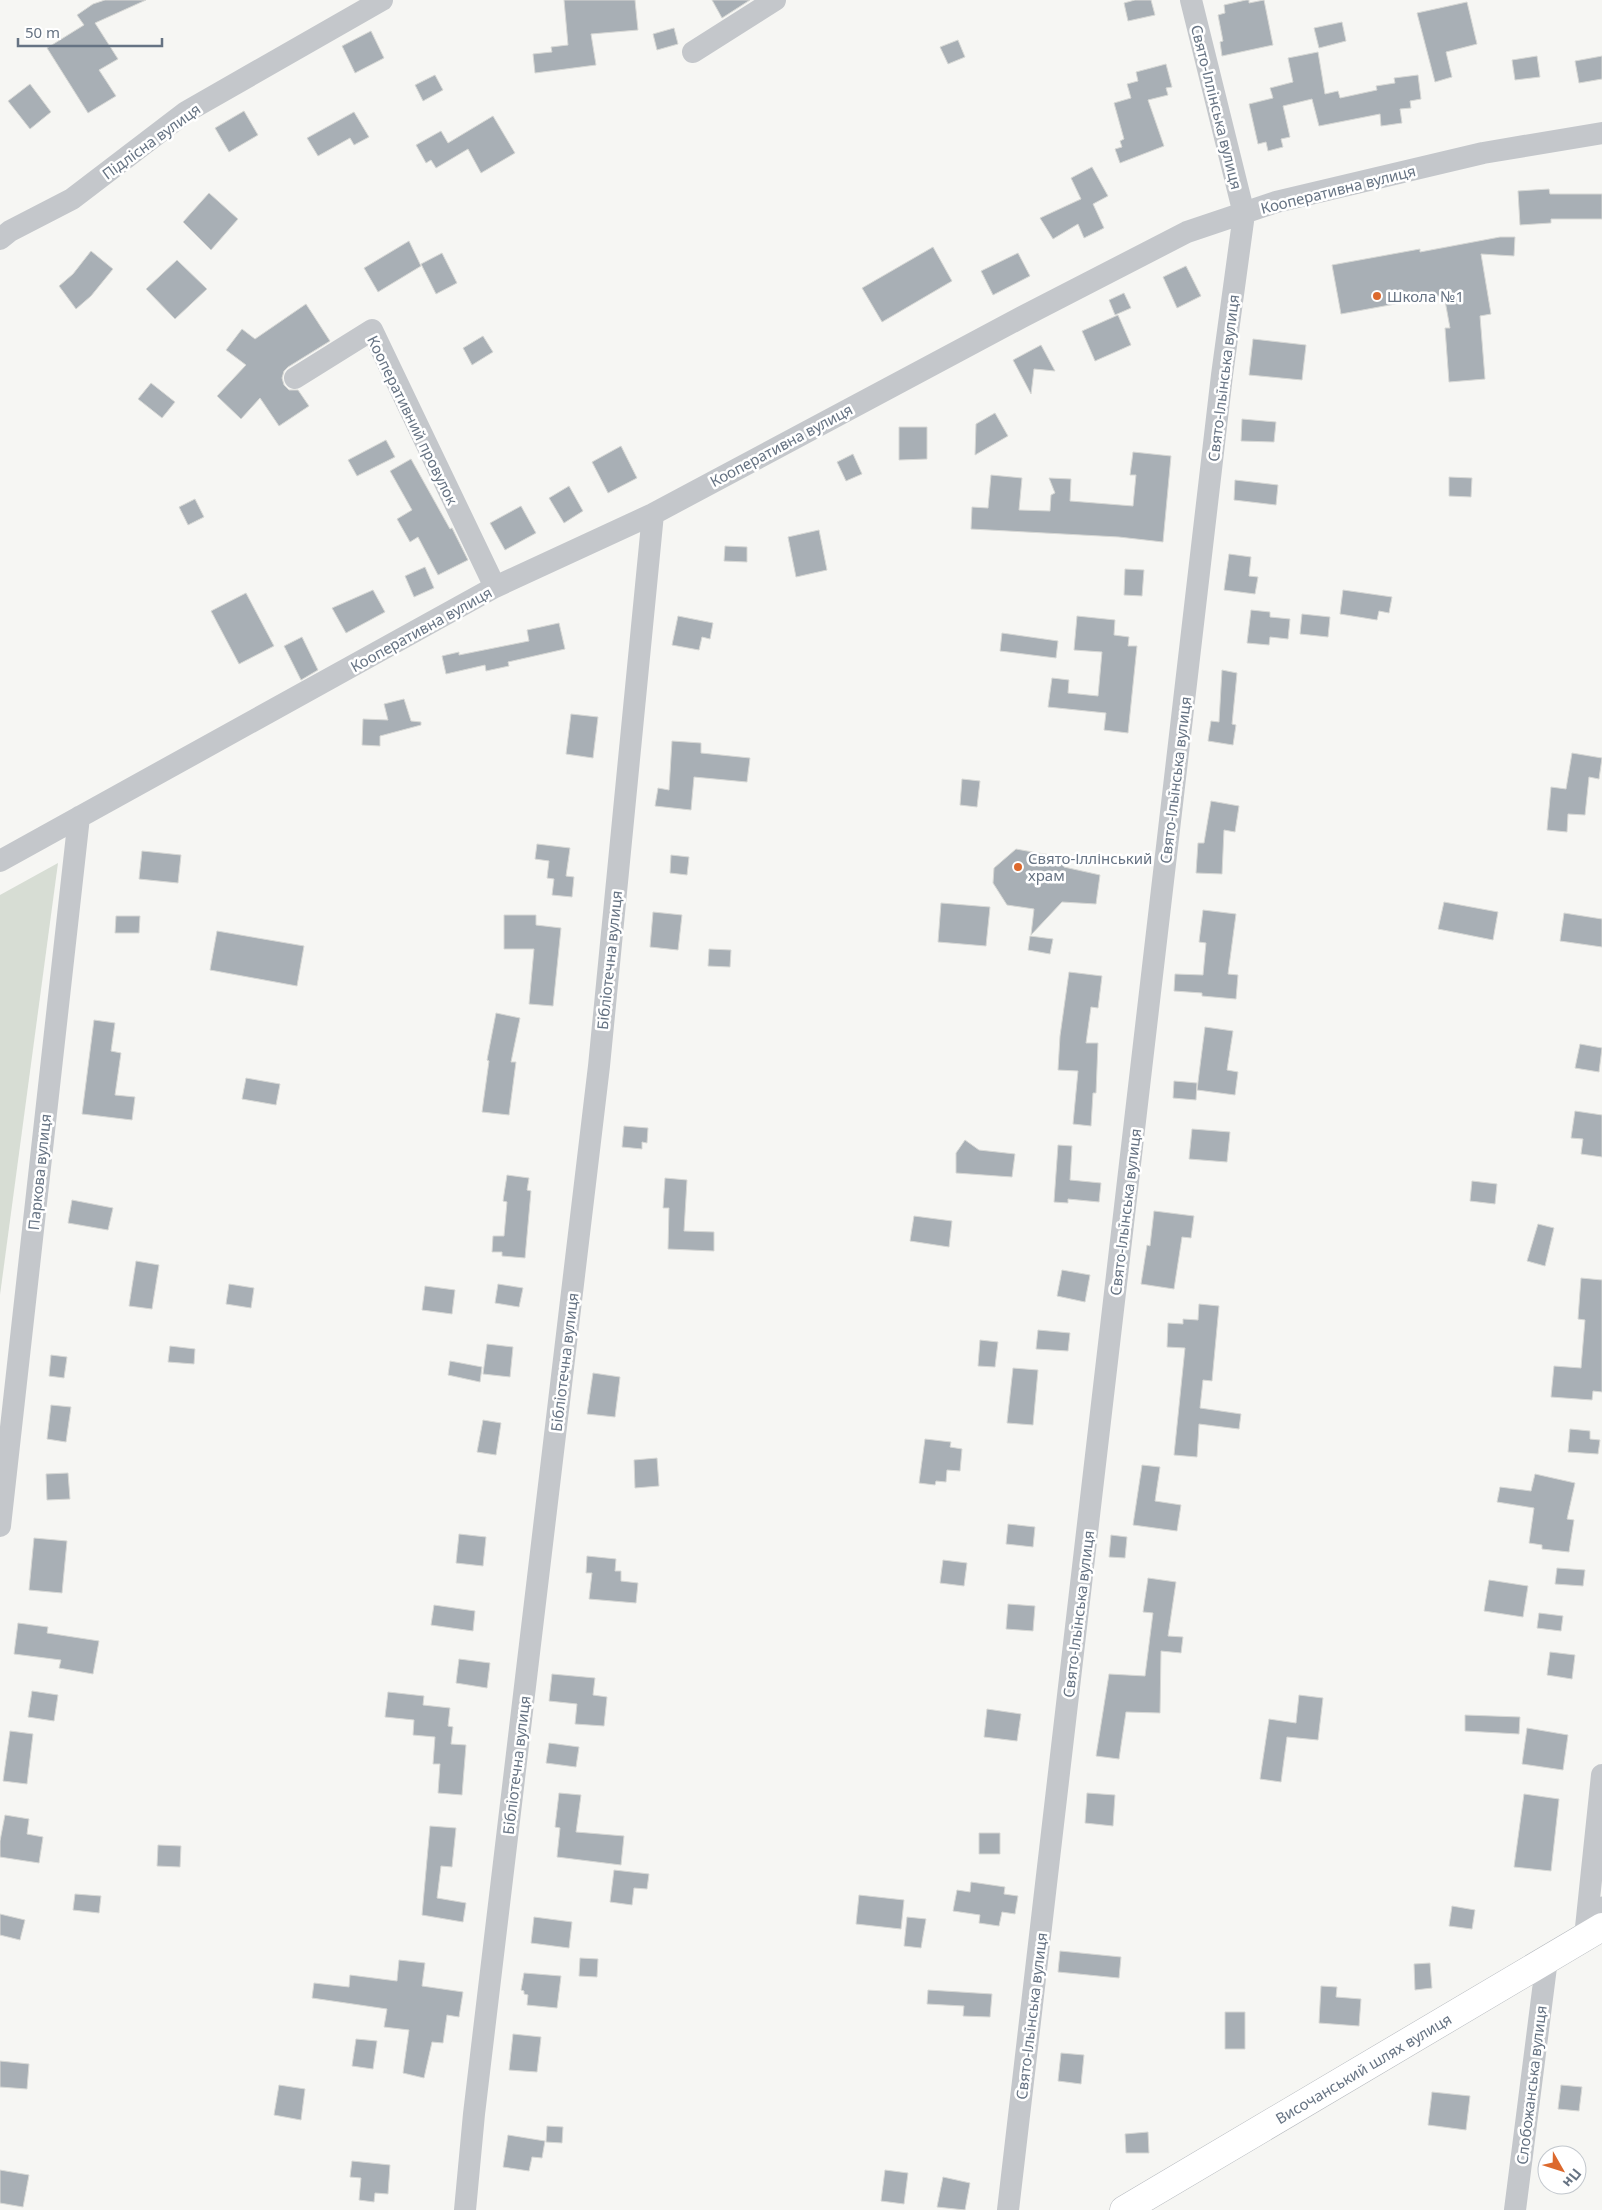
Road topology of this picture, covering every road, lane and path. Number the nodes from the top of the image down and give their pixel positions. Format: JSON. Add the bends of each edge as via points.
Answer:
{"nodes":[{"id":1,"x":382,"y":0,"type":"edge"},
{"id":2,"x":775,"y":0,"type":"edge"},
{"id":3,"x":1191,"y":0,"type":"edge"},
{"id":4,"x":693,"y":52,"type":"dead end"},
{"id":5,"x":1602,"y":133,"type":"edge"},
{"id":6,"x":1244,"y":214,"type":"junction"},
{"id":7,"x":0,"y":239,"type":"edge"},
{"id":8,"x":295,"y":378,"type":"dead end"},
{"id":9,"x":652,"y":514,"type":"junction"},
{"id":10,"x":495,"y":588,"type":"junction"},
{"id":11,"x":78,"y":817,"type":"junction"},
{"id":12,"x":0,"y":861,"type":"edge"},
{"id":13,"x":0,"y":1526,"type":"edge"},
{"id":14,"x":1602,"y":1775,"type":"edge"},
{"id":15,"x":1602,"y":1902,"type":"edge"},
{"id":16,"x":1593,"y":1932,"type":"edge"},
{"id":17,"x":1547,"y":1959,"type":"junction"},
{"id":18,"x":465,"y":2210,"type":"edge"},
{"id":19,"x":1008,"y":2210,"type":"edge"},
{"id":20,"x":1124,"y":2210,"type":"edge"},
{"id":21,"x":1515,"y":2210,"type":"edge"}],
"edges":[{"from":1,"to":7,"type":"street","name":"Підлісна вулиця","via":[[186,112],[72,199]]},
{"from":2,"to":4,"type":"street"},
{"from":3,"to":6,"type":"street","name":"Свято-Іллінська вулиця"},
{"from":5,"to":6,"type":"street","name":"Кооперативна вулиця","via":[[1483,153],[1276,202]]},
{"from":6,"to":9,"type":"street","name":"Кооперативна вулиця","via":[[1187,232]]},
{"from":6,"to":19,"type":"street","name":"Свято-Ільїнська вулиця","via":[[1220,395]]},
{"from":8,"to":10,"type":"street","name":"Кооперативний провулок","via":[[372,330]]},
{"from":9,"to":10,"type":"street","name":"Кооперативна вулиця"},
{"from":9,"to":18,"type":"street","name":"Бібліотечна вулиця","via":[[599,1066]]},
{"from":10,"to":11,"type":"street","name":"Кооперативна вулиця"},
{"from":11,"to":12,"type":"street","name":"Кооперативна вулиця"},
{"from":11,"to":13,"type":"street","name":"Паркова вулиця"},
{"from":14,"to":16,"type":"street"},
{"from":15,"to":16,"type":"lane"},
{"from":16,"to":17,"type":"street","name":"Височанський шлях вулиця"},
{"from":17,"to":20,"type":"street","name":"Височанський шлях вулиця"},
{"from":17,"to":21,"type":"street","name":"Слобожанська вулиця"}]}
